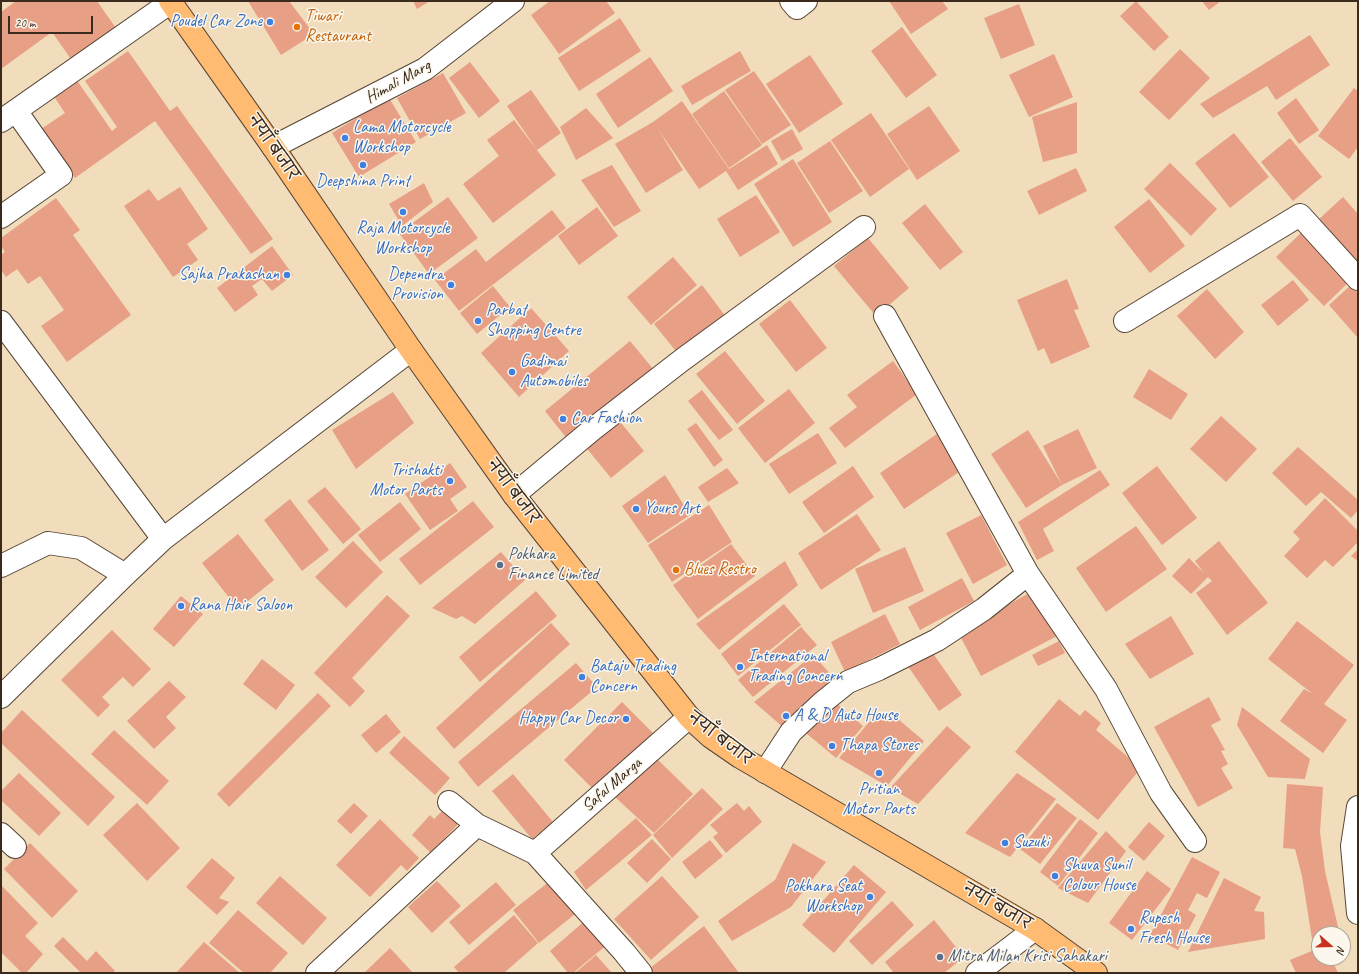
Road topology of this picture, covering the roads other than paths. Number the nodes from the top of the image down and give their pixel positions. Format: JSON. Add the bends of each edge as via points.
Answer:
{"nodes":[{"id":1,"x":171,"y":1,"type":"edge"},
{"id":2,"x":513,"y":1,"type":"edge"},
{"id":3,"x":792,"y":1,"type":"edge"},
{"id":4,"x":806,"y":1,"type":"edge"},
{"id":5,"x":9,"y":116,"type":"edge"},
{"id":6,"x":273,"y":147,"type":"junction"},
{"id":7,"x":1,"y":217,"type":"edge"},
{"id":8,"x":864,"y":227,"type":"dead end"},
{"id":9,"x":1358,"y":279,"type":"edge"},
{"id":10,"x":885,"y":316,"type":"dead end"},
{"id":11,"x":1125,"y":321,"type":"dead end"},
{"id":12,"x":1,"y":322,"type":"edge"},
{"id":13,"x":410,"y":350,"type":"junction"},
{"id":14,"x":514,"y":495,"type":"junction"},
{"id":15,"x":163,"y":540,"type":"junction"},
{"id":16,"x":1,"y":566,"type":"edge"},
{"id":17,"x":125,"y":574,"type":"junction"},
{"id":18,"x":1028,"y":574,"type":"junction"},
{"id":19,"x":1,"y":697,"type":"edge"},
{"id":20,"x":689,"y":717,"type":"junction"},
{"id":21,"x":766,"y":772,"type":"junction"},
{"id":22,"x":449,"y":802,"type":"dead end"},
{"id":23,"x":1358,"y":807,"type":"edge"},
{"id":24,"x":477,"y":825,"type":"junction"},
{"id":25,"x":1195,"y":841,"type":"dead end"},
{"id":26,"x":535,"y":853,"type":"junction"},
{"id":27,"x":1358,"y":913,"type":"edge"},
{"id":28,"x":1035,"y":928,"type":"junction"},
{"id":29,"x":317,"y":973,"type":"edge"},
{"id":30,"x":640,"y":973,"type":"edge"},
{"id":31,"x":977,"y":973,"type":"edge"},
{"id":32,"x":1096,"y":973,"type":"edge"}],
"edges":[{"from":1,"to":5,"type":"street"},
{"from":1,"to":6,"type":"main road","name":"नयाँ बजार"},
{"from":2,"to":6,"type":"street","name":"Himali Marg","via":[[425,69]]},
{"from":3,"to":4,"type":"street","via":[[796,8]]},
{"from":5,"to":7,"type":"street","via":[[60,175]]},
{"from":6,"to":13,"type":"main road","name":"नयाँ बजार"},
{"from":8,"to":14,"type":"street","via":[[682,360]]},
{"from":9,"to":11,"type":"street","via":[[1300,215]]},
{"from":10,"to":18,"type":"street"},
{"from":12,"to":15,"type":"street"},
{"from":13,"to":14,"type":"main road","name":"नयाँ बजार"},
{"from":13,"to":15,"type":"street"},
{"from":14,"to":20,"type":"main road","name":"नयाँ बजार"},
{"from":15,"to":17,"type":"street"},
{"from":16,"to":17,"type":"street","via":[[48,543],[81,548]]},
{"from":17,"to":19,"type":"street"},
{"from":18,"to":21,"type":"street","via":[[984,609],[937,640],[848,682],[791,732]]},
{"from":18,"to":25,"type":"street","via":[[1106,689],[1161,793]]},
{"from":20,"to":21,"type":"main road","name":"नयाँ बजार","via":[[711,737]]},
{"from":20,"to":26,"type":"street","name":"Safal Marga"},
{"from":21,"to":28,"type":"main road","name":"नयाँ बजार"},
{"from":22,"to":24,"type":"street"},
{"from":23,"to":27,"type":"street","via":[[1352,846]]},
{"from":24,"to":26,"type":"street"},
{"from":24,"to":29,"type":"street"},
{"from":26,"to":30,"type":"street"},
{"from":28,"to":31,"type":"street"},
{"from":28,"to":32,"type":"main road","name":"नयाँ बजार"}]}
